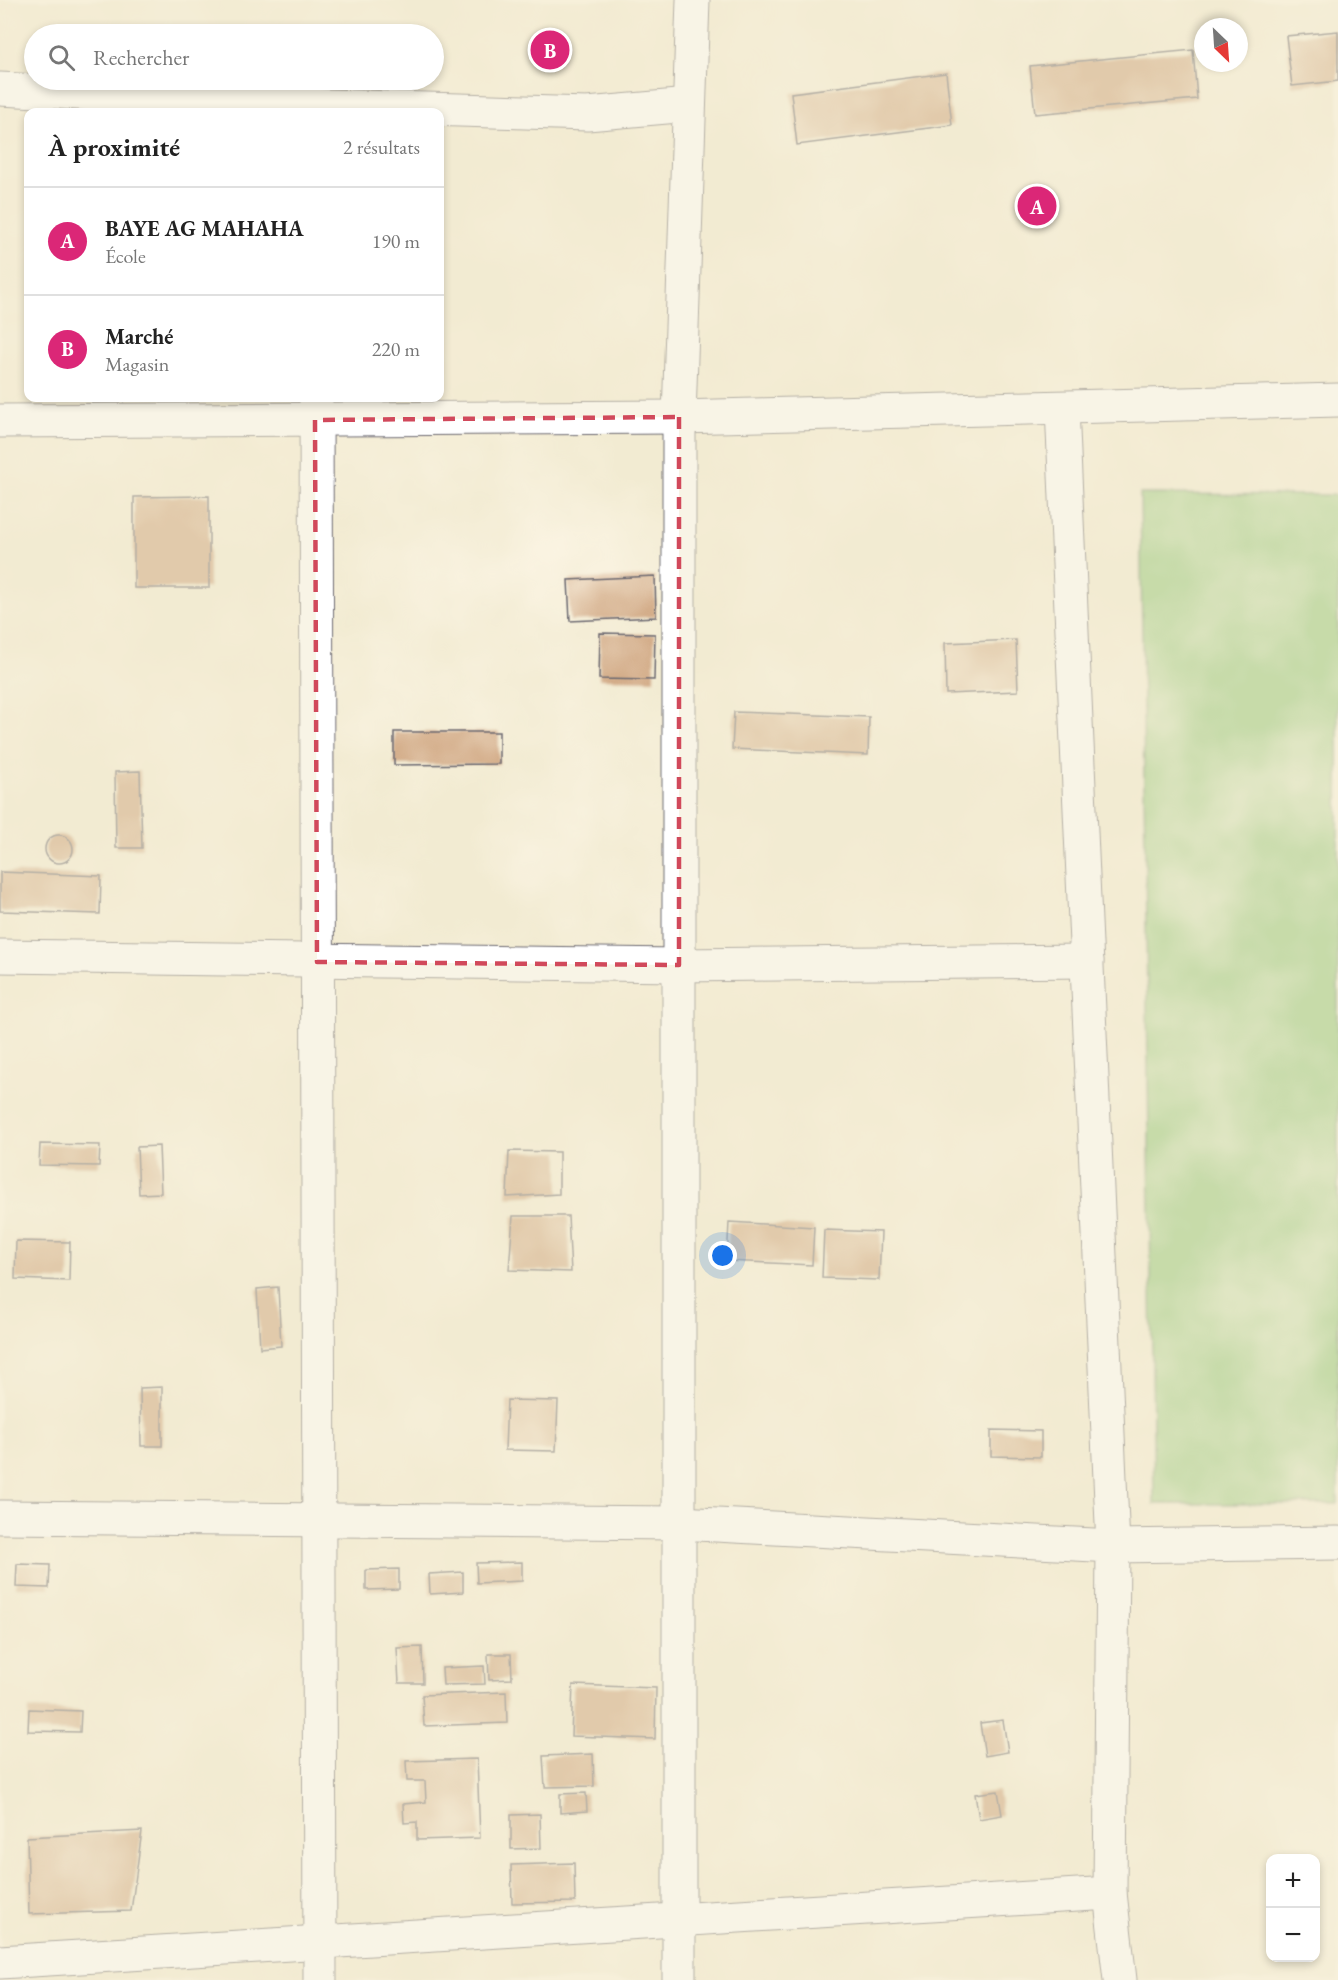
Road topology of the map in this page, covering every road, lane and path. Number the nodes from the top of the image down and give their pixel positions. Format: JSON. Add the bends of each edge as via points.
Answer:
{"nodes":[{"id":1,"x":693,"y":0,"type":"edge"},
{"id":2,"x":0,"y":89,"type":"edge"},
{"id":3,"x":689,"y":105,"type":"junction"},
{"id":4,"x":312,"y":108,"type":"edge"},
{"id":5,"x":444,"y":111,"type":"edge"},
{"id":6,"x":1338,"y":400,"type":"edge"},
{"id":7,"x":1062,"y":408,"type":"junction"},
{"id":8,"x":316,"y":409,"type":"edge"},
{"id":9,"x":679,"y":417,"type":"junction"},
{"id":10,"x":0,"y":421,"type":"edge"},
{"id":11,"x":0,"y":956,"type":"edge"},
{"id":12,"x":1087,"y":961,"type":"junction"},
{"id":13,"x":317,"y":962,"type":"junction"},
{"id":14,"x":679,"y":966,"type":"junction"},
{"id":15,"x":0,"y":1517,"type":"edge"},
{"id":16,"x":319,"y":1519,"type":"junction"},
{"id":17,"x":679,"y":1523,"type":"junction"},
{"id":18,"x":1338,"y":1543,"type":"edge"},
{"id":19,"x":1113,"y":1546,"type":"junction"},
{"id":20,"x":1110,"y":1893,"type":"junction"},
{"id":21,"x":679,"y":1920,"type":"junction"},
{"id":22,"x":320,"y":1942,"type":"junction"},
{"id":23,"x":0,"y":1962,"type":"edge"},
{"id":24,"x":320,"y":1980,"type":"edge"},
{"id":25,"x":679,"y":1980,"type":"edge"},
{"id":26,"x":1120,"y":1980,"type":"edge"}],
"edges":[{"from":1,"to":3,"type":"street"},
{"from":2,"to":4,"type":"street"},
{"from":3,"to":5,"type":"street","via":[[587,114]]},
{"from":3,"to":9,"type":"street"},
{"from":6,"to":7,"type":"street"},
{"from":7,"to":9,"type":"street"},
{"from":7,"to":12,"type":"street"},
{"from":8,"to":9,"type":"street"},
{"from":8,"to":10,"type":"street"},
{"from":8,"to":13,"type":"street"},
{"from":9,"to":14,"type":"street"},
{"from":11,"to":13,"type":"street"},
{"from":12,"to":14,"type":"street"},
{"from":12,"to":19,"type":"street"},
{"from":13,"to":14,"type":"street"},
{"from":13,"to":16,"type":"street"},
{"from":14,"to":17,"type":"street"},
{"from":15,"to":16,"type":"street"},
{"from":16,"to":17,"type":"street"},
{"from":16,"to":22,"type":"street"},
{"from":17,"to":19,"type":"street"},
{"from":17,"to":21,"type":"street"},
{"from":18,"to":19,"type":"street"},
{"from":19,"to":20,"type":"street"},
{"from":20,"to":21,"type":"street"},
{"from":20,"to":26,"type":"street"},
{"from":21,"to":22,"type":"street"},
{"from":21,"to":25,"type":"street"},
{"from":22,"to":23,"type":"street"},
{"from":22,"to":24,"type":"street"}]}
